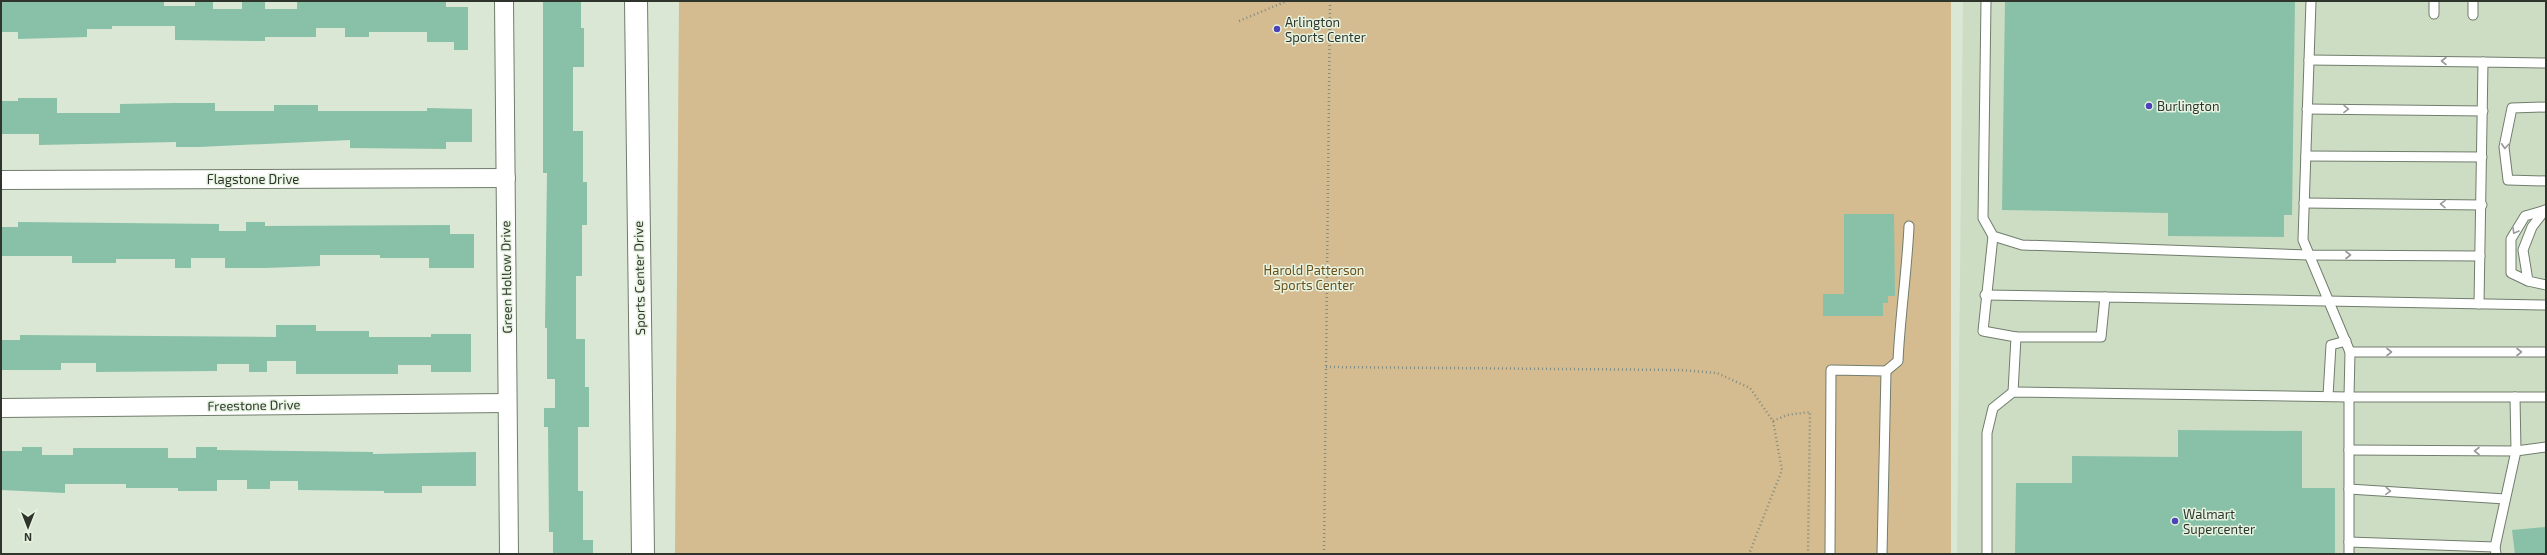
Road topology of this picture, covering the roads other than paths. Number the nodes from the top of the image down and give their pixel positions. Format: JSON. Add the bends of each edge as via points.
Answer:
{"nodes":[{"id":1,"x":504,"y":1,"type":"edge"},
{"id":2,"x":636,"y":1,"type":"edge"},
{"id":3,"x":1986,"y":1,"type":"edge"},
{"id":4,"x":2310,"y":1,"type":"edge"},
{"id":5,"x":2434,"y":1,"type":"edge"},
{"id":6,"x":2473,"y":1,"type":"edge"},
{"id":7,"x":2434,"y":14,"type":"dead end"},
{"id":8,"x":2473,"y":15,"type":"dead end"},
{"id":9,"x":2309,"y":60,"type":"junction"},
{"id":10,"x":2483,"y":62,"type":"junction"},
{"id":11,"x":2546,"y":63,"type":"edge"},
{"id":12,"x":2546,"y":107,"type":"edge"},
{"id":13,"x":2307,"y":109,"type":"junction"},
{"id":14,"x":2483,"y":112,"type":"junction"},
{"id":15,"x":2306,"y":156,"type":"junction"},
{"id":16,"x":2482,"y":157,"type":"junction"},
{"id":17,"x":506,"y":178,"type":"junction"},
{"id":18,"x":1,"y":180,"type":"edge"},
{"id":19,"x":2546,"y":181,"type":"edge"},
{"id":20,"x":2304,"y":203,"type":"junction"},
{"id":21,"x":2482,"y":205,"type":"junction"},
{"id":22,"x":2545,"y":210,"type":"edge"},
{"id":23,"x":1909,"y":226,"type":"dead end"},
{"id":24,"x":1993,"y":236,"type":"junction"},
{"id":25,"x":2310,"y":254,"type":"junction"},
{"id":26,"x":2480,"y":256,"type":"junction"},
{"id":27,"x":2528,"y":281,"type":"junction"},
{"id":28,"x":2546,"y":285,"type":"edge"},
{"id":29,"x":1985,"y":295,"type":"junction"},
{"id":30,"x":2105,"y":297,"type":"junction"},
{"id":31,"x":2329,"y":301,"type":"junction"},
{"id":32,"x":2479,"y":304,"type":"junction"},
{"id":33,"x":2546,"y":305,"type":"edge"},
{"id":34,"x":2016,"y":336,"type":"junction"},
{"id":35,"x":2346,"y":341,"type":"junction"},
{"id":36,"x":2350,"y":352,"type":"junction"},
{"id":37,"x":2546,"y":352,"type":"edge"},
{"id":38,"x":1886,"y":371,"type":"junction"},
{"id":39,"x":2013,"y":392,"type":"junction"},
{"id":40,"x":2328,"y":396,"type":"junction"},
{"id":41,"x":2349,"y":397,"type":"junction"},
{"id":42,"x":2515,"y":397,"type":"junction"},
{"id":43,"x":2546,"y":397,"type":"edge"},
{"id":44,"x":508,"y":403,"type":"junction"},
{"id":45,"x":1,"y":408,"type":"edge"},
{"id":46,"x":2546,"y":447,"type":"edge"},
{"id":47,"x":2349,"y":450,"type":"junction"},
{"id":48,"x":2516,"y":451,"type":"junction"},
{"id":49,"x":2349,"y":489,"type":"junction"},
{"id":50,"x":2505,"y":499,"type":"junction"},
{"id":51,"x":2349,"y":542,"type":"junction"},
{"id":52,"x":2495,"y":550,"type":"edge"},
{"id":53,"x":509,"y":554,"type":"edge"},
{"id":54,"x":643,"y":554,"type":"edge"},
{"id":55,"x":1830,"y":554,"type":"edge"},
{"id":56,"x":1882,"y":554,"type":"edge"},
{"id":57,"x":1987,"y":554,"type":"edge"},
{"id":58,"x":2349,"y":554,"type":"edge"}],
"edges":[{"from":1,"to":17,"type":"street","name":"Green Hollow Drive"},
{"from":2,"to":54,"type":"street","name":"Sports Center Drive"},
{"from":3,"to":24,"type":"lane","via":[[1983,218]]},
{"from":4,"to":9,"type":"lane"},
{"from":5,"to":7,"type":"lane"},
{"from":6,"to":8,"type":"lane"},
{"from":10,"to":9,"type":"lane","one_way":true},
{"from":9,"to":13,"type":"lane"},
{"from":10,"to":11,"type":"lane"},
{"from":10,"to":14,"type":"lane"},
{"from":12,"to":19,"type":"lane","one_way":true,"via":[[2512,108],[2504,147],[2508,180]]},
{"from":13,"to":14,"type":"lane","one_way":true},
{"from":13,"to":15,"type":"lane"},
{"from":14,"to":16,"type":"lane"},
{"from":15,"to":16,"type":"lane"},
{"from":15,"to":20,"type":"lane"},
{"from":16,"to":21,"type":"lane"},
{"from":17,"to":18,"type":"street","name":"Flagstone Drive"},
{"from":17,"to":44,"type":"street","name":"Green Hollow Drive"},
{"from":21,"to":20,"type":"lane","one_way":true},
{"from":20,"to":25,"type":"lane","via":[[2303,240]]},
{"from":21,"to":26,"type":"lane"},
{"from":22,"to":27,"type":"lane","via":[[2532,227],[2523,250]]},
{"from":22,"to":27,"type":"lane","one_way":true,"via":[[2525,216],[2511,240],[2511,273]]},
{"from":23,"to":38,"type":"lane","via":[[1907,277],[1900,320],[1898,361]]},
{"from":24,"to":25,"type":"lane","via":[[2022,245]]},
{"from":24,"to":29,"type":"lane"},
{"from":25,"to":26,"type":"lane","one_way":true},
{"from":25,"to":31,"type":"lane"},
{"from":26,"to":32,"type":"lane"},
{"from":27,"to":28,"type":"lane"},
{"from":29,"to":30,"type":"lane"},
{"from":29,"to":34,"type":"lane","via":[[1983,331]]},
{"from":30,"to":31,"type":"lane"},
{"from":30,"to":34,"type":"lane","via":[[2101,337]]},
{"from":31,"to":32,"type":"lane"},
{"from":31,"to":35,"type":"lane"},
{"from":32,"to":33,"type":"lane"},
{"from":34,"to":39,"type":"lane"},
{"from":35,"to":36,"type":"lane"},
{"from":35,"to":40,"type":"lane","via":[[2331,345]]},
{"from":36,"to":37,"type":"lane","one_way":true},
{"from":36,"to":41,"type":"lane"},
{"from":38,"to":55,"type":"lane","via":[[1831,370]]},
{"from":38,"to":56,"type":"lane"},
{"from":39,"to":40,"type":"lane"},
{"from":39,"to":57,"type":"lane","via":[[1993,408],[1987,433]]},
{"from":40,"to":41,"type":"lane"},
{"from":41,"to":42,"type":"lane"},
{"from":41,"to":47,"type":"lane"},
{"from":42,"to":43,"type":"lane"},
{"from":42,"to":48,"type":"lane"},
{"from":44,"to":45,"type":"street","name":"Freestone Drive"},
{"from":44,"to":53,"type":"street","name":"Green Hollow Drive"},
{"from":46,"to":48,"type":"lane"},
{"from":48,"to":47,"type":"lane","one_way":true},
{"from":47,"to":49,"type":"lane"},
{"from":48,"to":50,"type":"lane"},
{"from":49,"to":50,"type":"lane","one_way":true},
{"from":49,"to":51,"type":"lane"},
{"from":50,"to":52,"type":"lane"},
{"from":51,"to":52,"type":"lane"},
{"from":51,"to":58,"type":"lane"}]}
